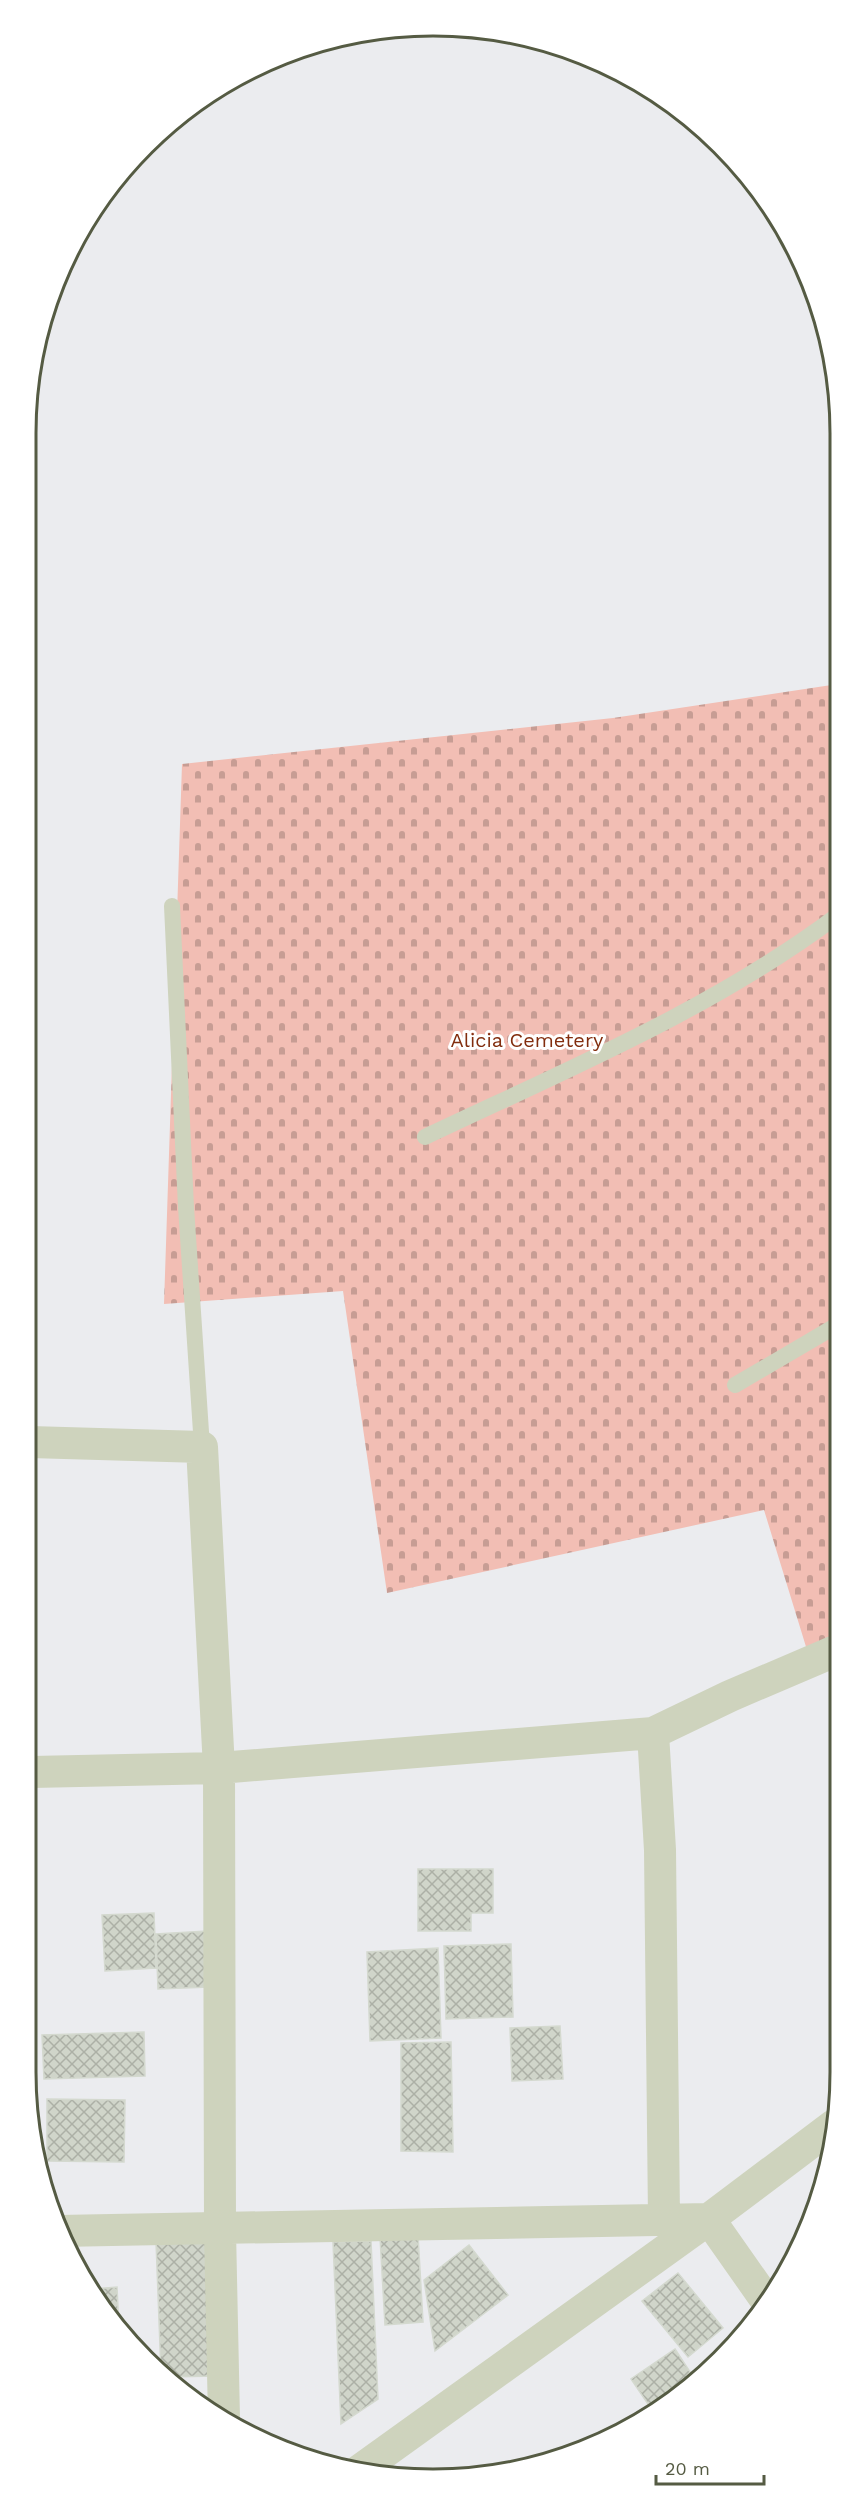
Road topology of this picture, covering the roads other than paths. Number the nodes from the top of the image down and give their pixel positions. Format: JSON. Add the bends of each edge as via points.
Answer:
{"nodes":[{"id":1,"x":172,"y":906,"type":"dead end"},
{"id":2,"x":830,"y":921,"type":"edge"},
{"id":3,"x":425,"y":1137,"type":"dead end"},
{"id":4,"x":830,"y":1329,"type":"edge"},
{"id":5,"x":735,"y":1384,"type":"dead end"},
{"id":6,"x":36,"y":1442,"type":"edge"},
{"id":7,"x":202,"y":1447,"type":"junction"},
{"id":8,"x":830,"y":1653,"type":"edge"},
{"id":9,"x":653,"y":1733,"type":"junction"},
{"id":10,"x":219,"y":1768,"type":"junction"},
{"id":11,"x":36,"y":1772,"type":"edge"},
{"id":12,"x":826,"y":2131,"type":"edge"},
{"id":13,"x":664,"y":2218,"type":"junction"},
{"id":14,"x":709,"y":2219,"type":"junction"},
{"id":15,"x":220,"y":2230,"type":"junction"},
{"id":16,"x":69,"y":2231,"type":"edge"},
{"id":17,"x":762,"y":2294,"type":"edge"},
{"id":18,"x":224,"y":2409,"type":"edge"},
{"id":19,"x":369,"y":2464,"type":"edge"}],
"edges":[{"from":1,"to":7,"type":"lane"},
{"from":2,"to":3,"type":"lane","via":[[754,973],[624,1044]]},
{"from":4,"to":5,"type":"lane"},
{"from":6,"to":7,"type":"street"},
{"from":7,"to":10,"type":"street"},
{"from":8,"to":9,"type":"street"},
{"from":9,"to":10,"type":"street"},
{"from":9,"to":13,"type":"street","via":[[660,1850]]},
{"from":10,"to":11,"type":"street"},
{"from":10,"to":15,"type":"street"},
{"from":12,"to":14,"type":"street"},
{"from":13,"to":14,"type":"street"},
{"from":13,"to":15,"type":"street"},
{"from":14,"to":17,"type":"street"},
{"from":14,"to":19,"type":"street"},
{"from":15,"to":16,"type":"street"},
{"from":15,"to":18,"type":"street"}]}
